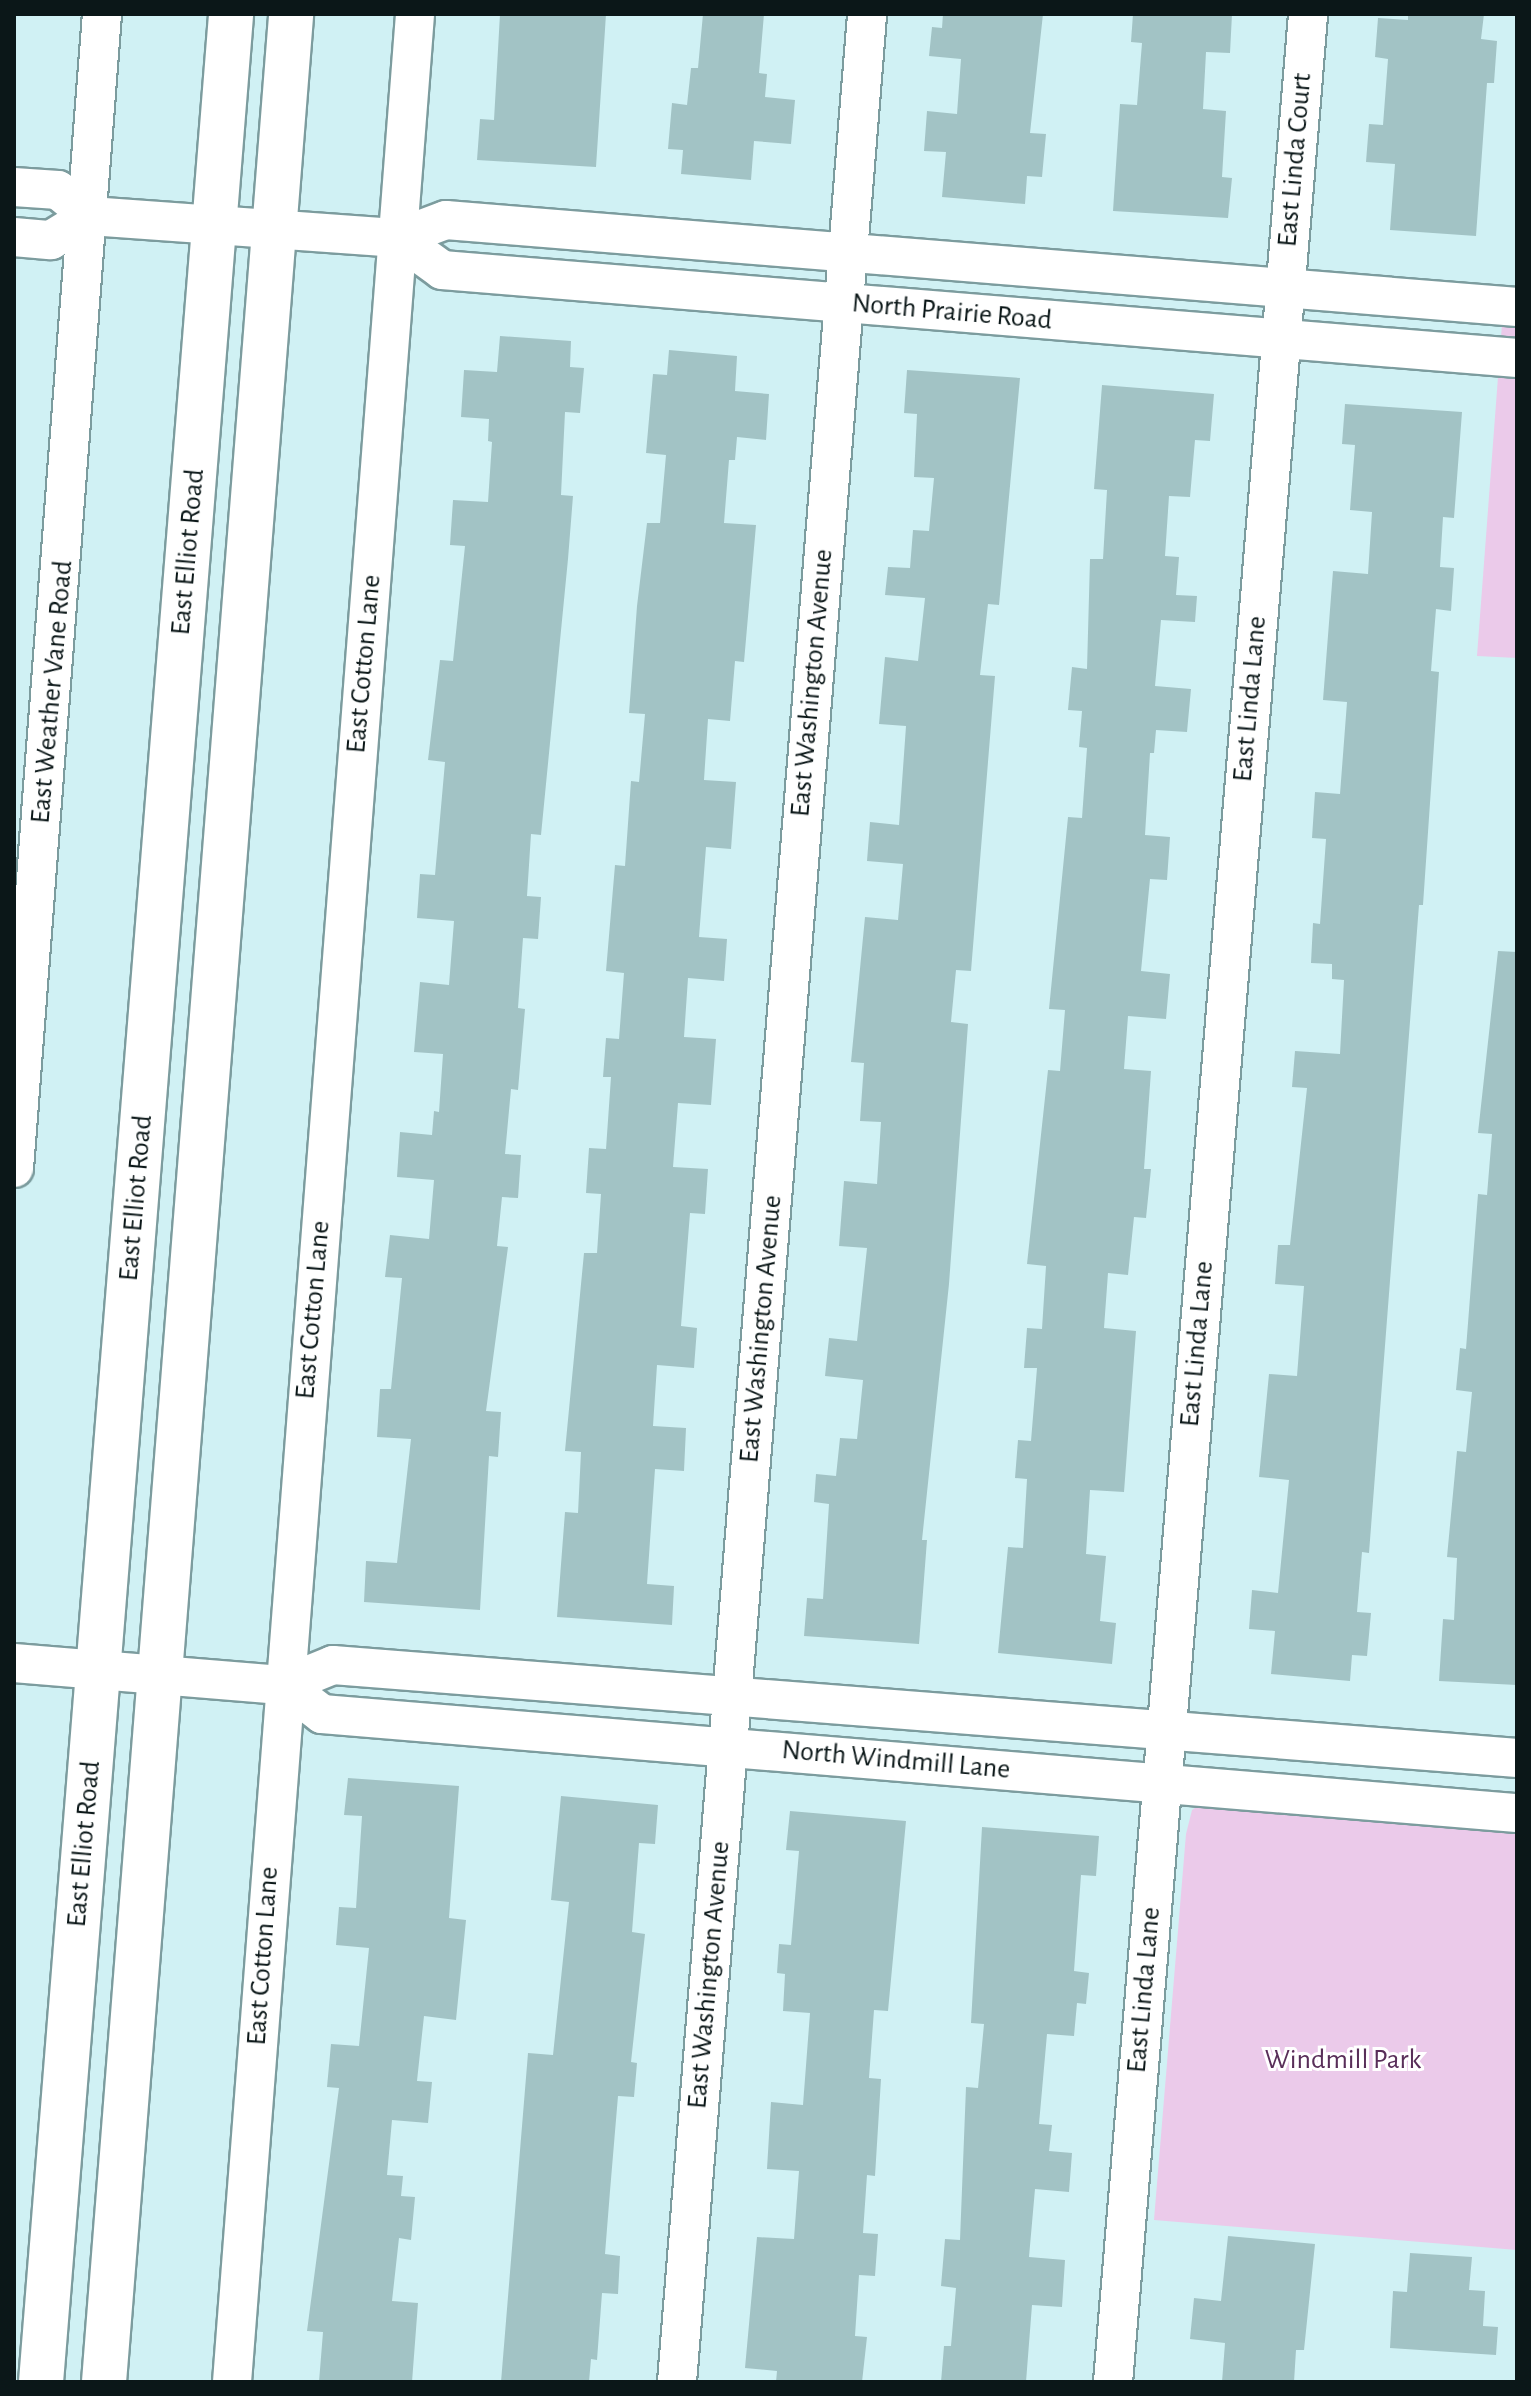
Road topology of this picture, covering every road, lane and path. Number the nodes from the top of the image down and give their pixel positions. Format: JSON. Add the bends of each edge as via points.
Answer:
{"nodes":[{"id":1,"x":102,"y":14,"type":"edge"},
{"id":2,"x":231,"y":14,"type":"edge"},
{"id":3,"x":291,"y":14,"type":"edge"},
{"id":4,"x":415,"y":14,"type":"edge"},
{"id":5,"x":867,"y":14,"type":"edge"},
{"id":6,"x":1308,"y":14,"type":"edge"},
{"id":7,"x":14,"y":187,"type":"edge"},
{"id":8,"x":90,"y":216,"type":"junction"},
{"id":9,"x":244,"y":226,"type":"junction"},
{"id":10,"x":14,"y":237,"type":"edge"},
{"id":11,"x":398,"y":238,"type":"junction"},
{"id":12,"x":844,"y":278,"type":"junction"},
{"id":13,"x":1517,"y":307,"type":"edge"},
{"id":14,"x":1282,"y":311,"type":"junction"},
{"id":15,"x":1517,"y":358,"type":"edge"},
{"id":16,"x":14,"y":1168,"type":"edge"},
{"id":17,"x":14,"y":1663,"type":"edge"},
{"id":18,"x":130,"y":1672,"type":"junction"},
{"id":19,"x":284,"y":1685,"type":"junction"},
{"id":20,"x":731,"y":1698,"type":"junction"},
{"id":21,"x":1165,"y":1732,"type":"junction"},
{"id":22,"x":727,"y":1746,"type":"junction"},
{"id":23,"x":1517,"y":1758,"type":"edge"},
{"id":24,"x":1161,"y":1782,"type":"junction"},
{"id":25,"x":1517,"y":1813,"type":"edge"},
{"id":26,"x":41,"y":2382,"type":"edge"},
{"id":27,"x":104,"y":2382,"type":"edge"},
{"id":28,"x":232,"y":2382,"type":"edge"},
{"id":29,"x":677,"y":2382,"type":"edge"},
{"id":30,"x":1113,"y":2382,"type":"edge"}],
"edges":[{"from":1,"to":8,"type":"street","name":"East Weather Vane Road"},
{"from":2,"to":9,"type":"main road","name":"East Elliot Road"},
{"from":3,"to":9,"type":"main road","name":"East Elliot Road"},
{"from":4,"to":11,"type":"street","name":"East Cotton Lane"},
{"from":5,"to":12,"type":"street","name":"East Washington Avenue"},
{"from":6,"to":14,"type":"street","name":"East Linda Court"},
{"from":7,"to":8,"type":"street","via":[[58,190]]},
{"from":8,"to":9,"type":"street","name":"North Prairie Road"},
{"from":8,"to":10,"type":"street","via":[[51,240]]},
{"from":8,"to":16,"type":"street","name":"East Weather Vane Road"},
{"from":9,"to":11,"type":"street","name":"North Prairie Road"},
{"from":9,"to":18,"type":"main road","name":"East Elliot Road"},
{"from":9,"to":18,"type":"main road","name":"East Elliot Road"},
{"from":11,"to":12,"type":"street","name":"North Prairie Road","via":[[446,220]]},
{"from":11,"to":12,"type":"street","name":"North Prairie Road","via":[[442,270]]},
{"from":11,"to":19,"type":"street","name":"East Cotton Lane"},
{"from":12,"to":14,"type":"street","name":"North Prairie Road"},
{"from":12,"to":14,"type":"street","name":"North Prairie Road"},
{"from":12,"to":20,"type":"street","name":"East Washington Avenue"},
{"from":13,"to":14,"type":"street","name":"North Prairie Road"},
{"from":14,"to":15,"type":"street","name":"North Prairie Road"},
{"from":14,"to":21,"type":"street","name":"East Linda Lane"},
{"from":17,"to":18,"type":"street","name":"North Windmill Lane"},
{"from":18,"to":19,"type":"street","name":"North Windmill Lane"},
{"from":18,"to":26,"type":"main road","name":"East Elliot Road"},
{"from":18,"to":27,"type":"main road","name":"East Elliot Road"},
{"from":19,"to":20,"type":"street","name":"North Windmill Lane","via":[[333,1665]]},
{"from":19,"to":22,"type":"street","name":"North Windmill Lane","via":[[322,1714]]},
{"from":19,"to":28,"type":"street","name":"East Cotton Lane"},
{"from":20,"to":21,"type":"street","name":"North Windmill Lane"},
{"from":20,"to":22,"type":"street","name":"East Washington Avenue"},
{"from":21,"to":23,"type":"street","name":"North Windmill Lane"},
{"from":21,"to":24,"type":"street","name":"East Linda Lane"},
{"from":22,"to":24,"type":"street","name":"North Windmill Lane"},
{"from":22,"to":29,"type":"street","name":"East Washington Avenue"},
{"from":24,"to":25,"type":"street","name":"North Windmill Lane"},
{"from":24,"to":30,"type":"street","name":"East Linda Lane"}]}
